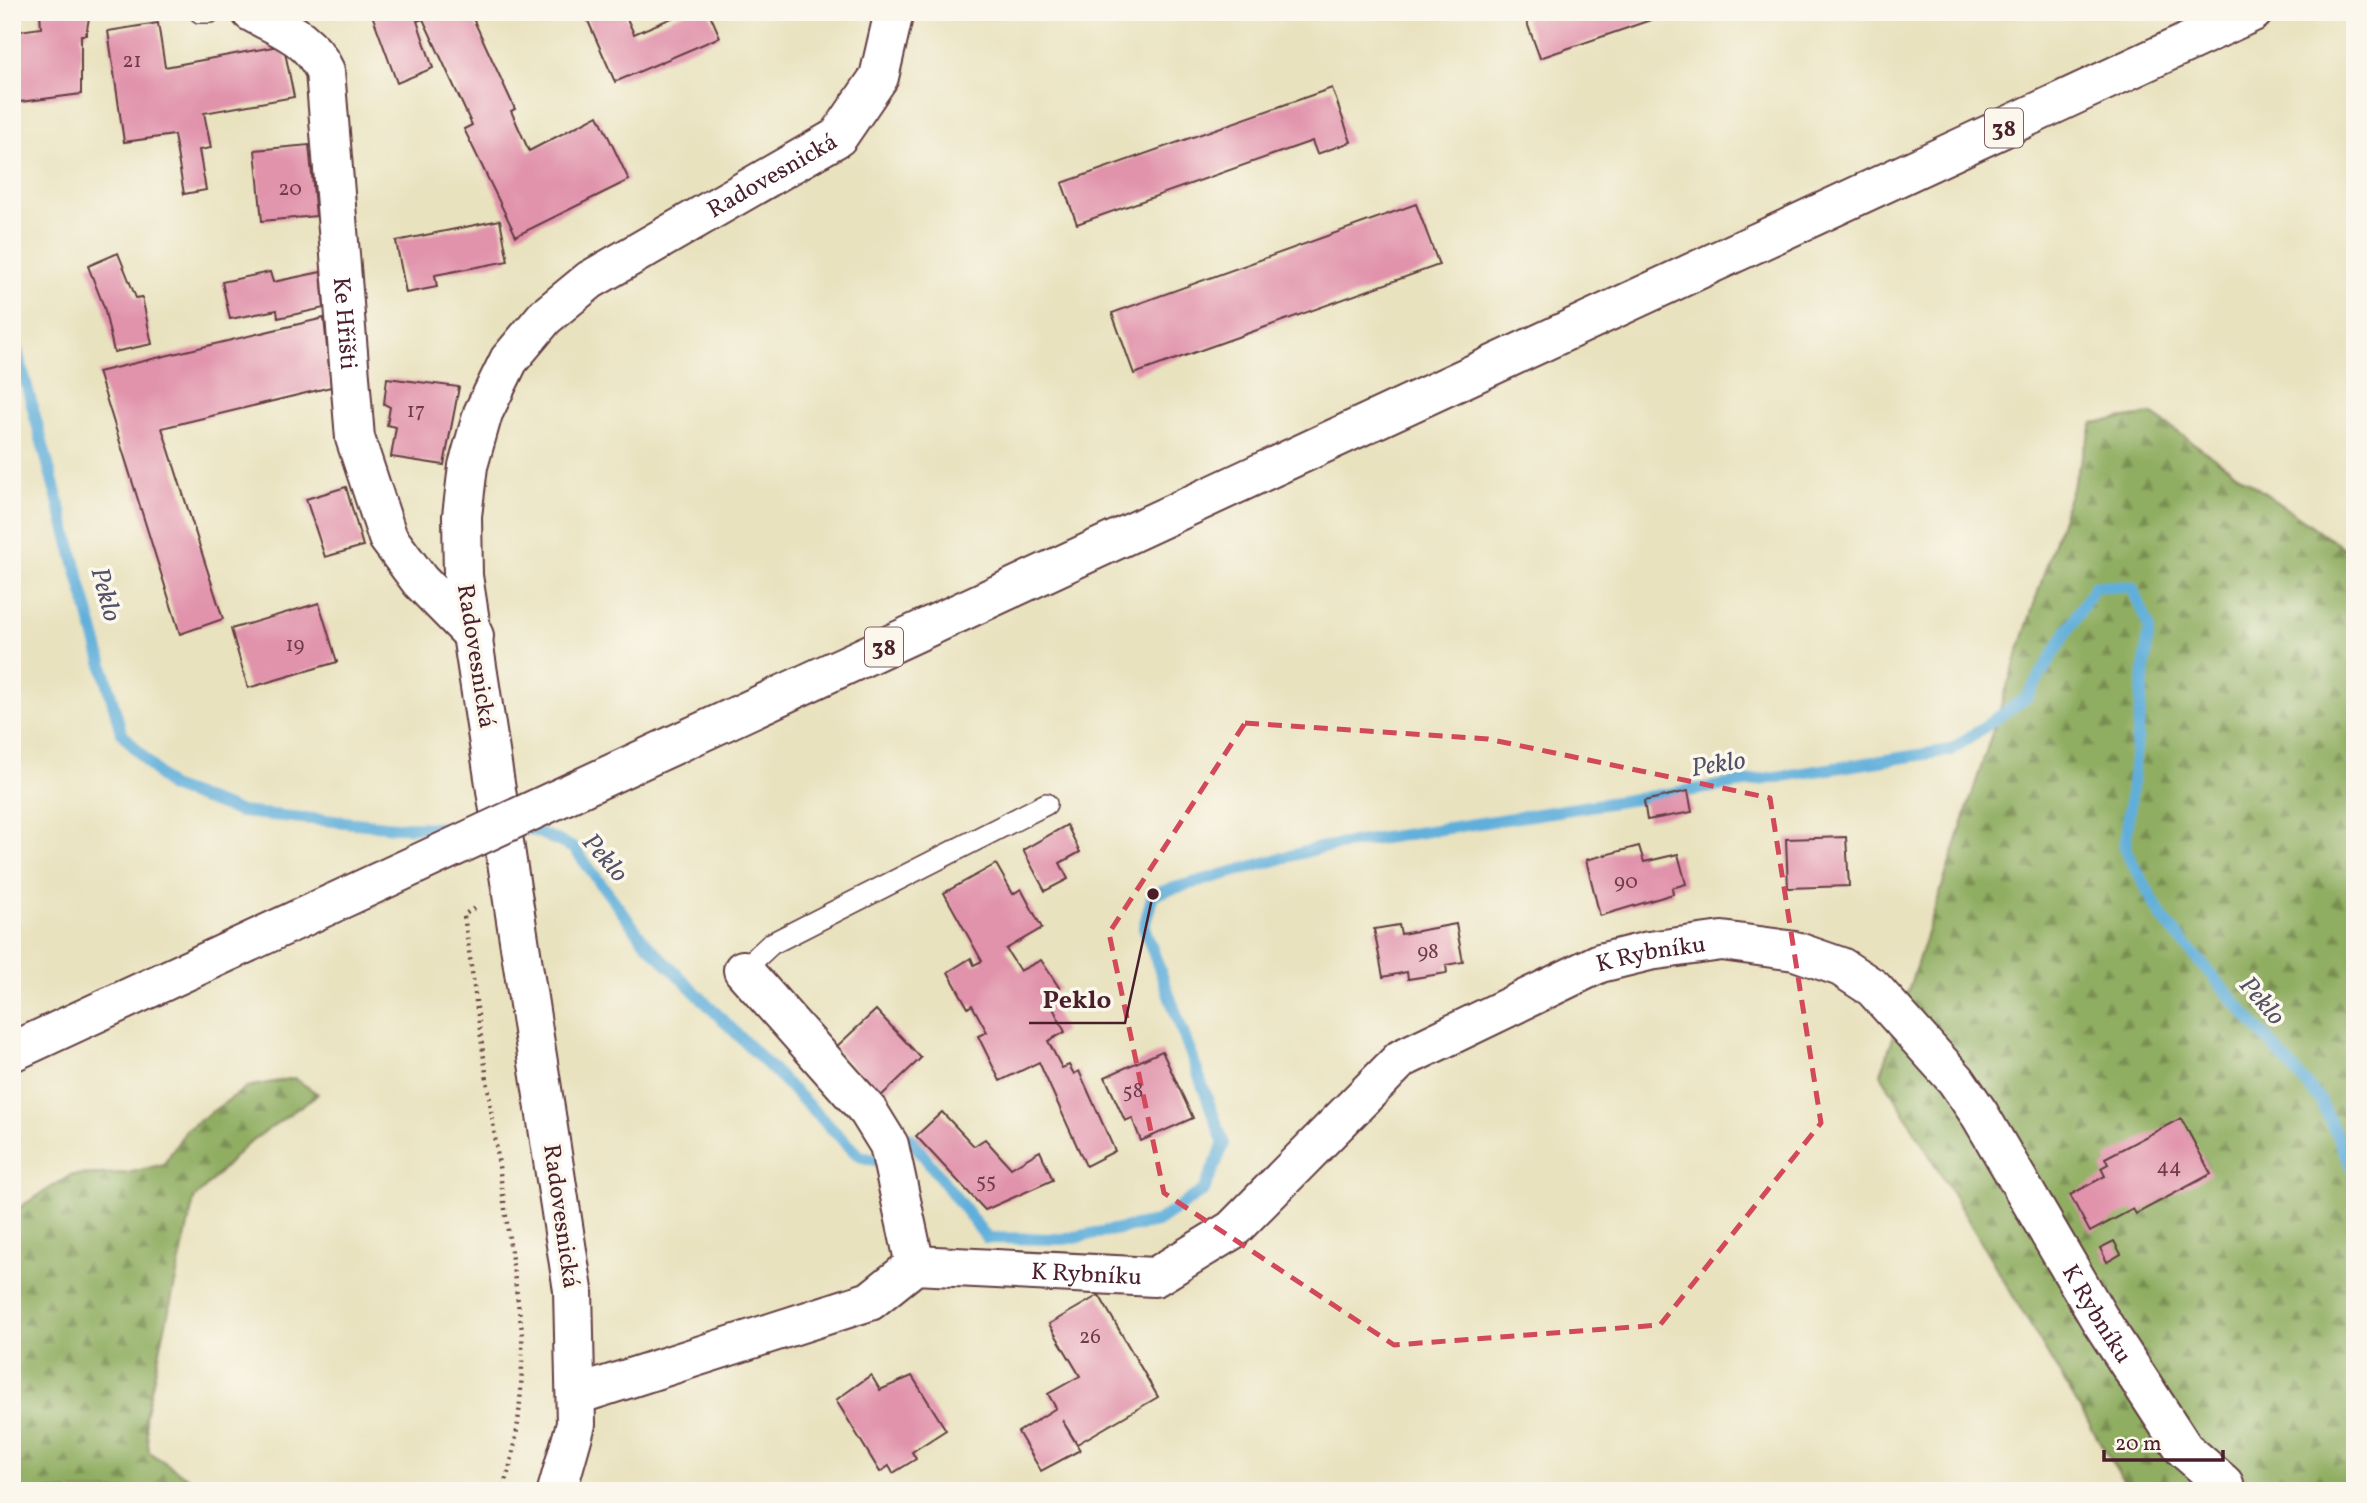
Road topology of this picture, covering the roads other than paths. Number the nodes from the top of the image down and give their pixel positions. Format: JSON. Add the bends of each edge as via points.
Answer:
{"nodes":[{"id":1,"x":200,"y":12,"type":"edge"},
{"id":2,"x":210,"y":12,"type":"edge"},
{"id":3,"x":251,"y":12,"type":"edge"},
{"id":4,"x":894,"y":12,"type":"edge"},
{"id":5,"x":2253,"y":12,"type":"edge"},
{"id":6,"x":474,"y":636,"type":"junction"},
{"id":7,"x":1046,"y":804,"type":"dead end"},
{"id":8,"x":743,"y":970,"type":"joint"},
{"id":9,"x":12,"y":1052,"type":"edge"},
{"id":10,"x":915,"y":1265,"type":"junction"},
{"id":11,"x":577,"y":1395,"type":"junction"},
{"id":12,"x":2224,"y":1483,"type":"dead end"},
{"id":13,"x":557,"y":1491,"type":"edge"}],
"edges":[{"from":1,"to":2,"type":"lane"},
{"from":3,"to":6,"type":"street","name":"Ke Hřišti","via":[[295,35],[316,52],[325,71],[355,438],[388,538],[420,581]]},
{"from":4,"to":6,"type":"street","name":"Radovesnická","via":[[878,78],[838,137],[590,280],[545,317],[509,360],[483,414],[468,466],[462,516],[463,576]]},
{"from":5,"to":9,"type":"street","number":"38","bridge":true},
{"from":6,"to":11,"type":"street","name":"Radovesnická","via":[[573,1290]]},
{"from":7,"to":8,"type":"lane","via":[[771,944]]},
{"from":8,"to":10,"type":"street","via":[[867,1111],[892,1154]]},
{"from":10,"to":11,"type":"street","via":[[870,1301]]},
{"from":10,"to":12,"type":"street","name":"K Rybníku","via":[[1155,1278],[1232,1230],[1401,1059],[1600,963],[1722,941],[1795,951],[1841,967],[1873,988],[1956,1080],[2184,1449]]},
{"from":11,"to":13,"type":"street","name":"Radovesnická","via":[[576,1424]]}]}
